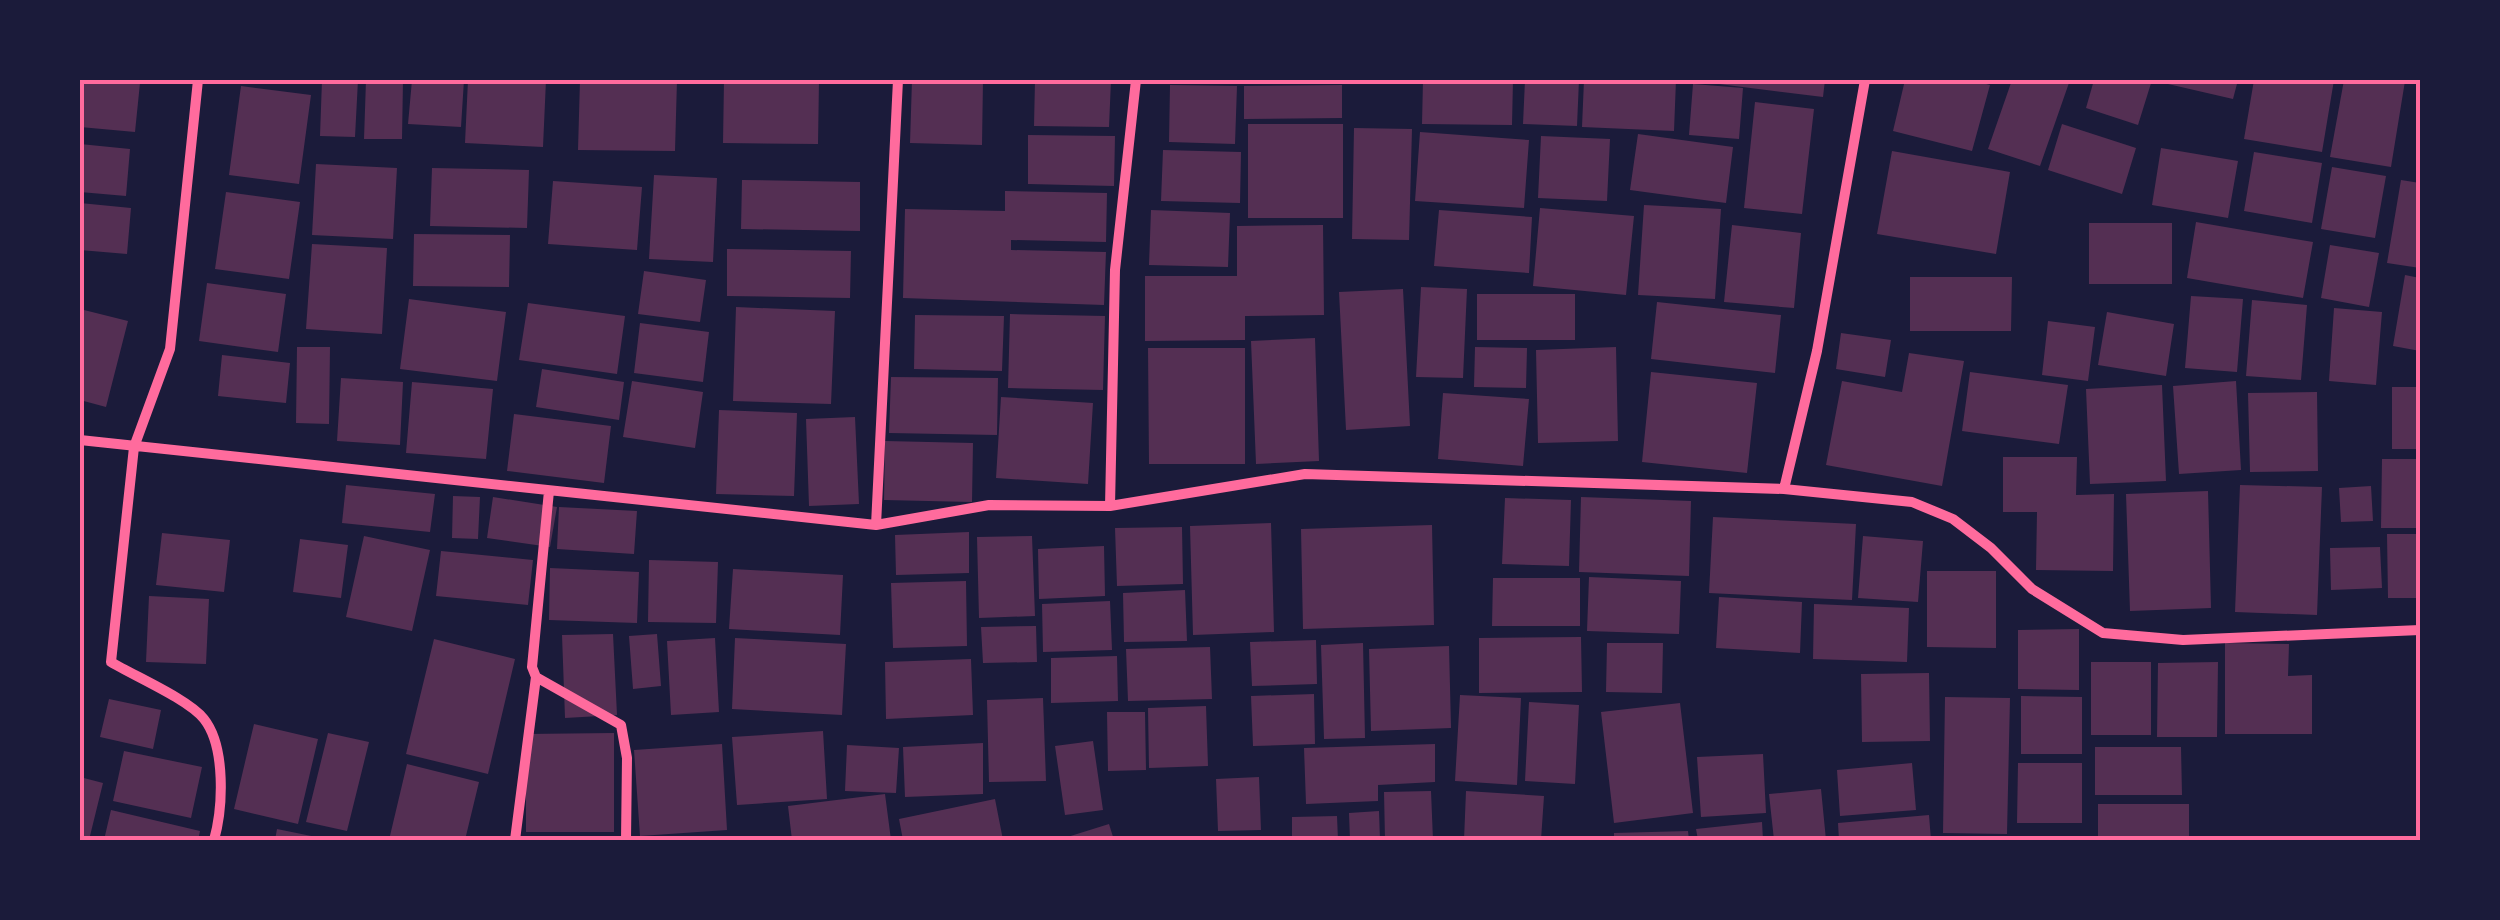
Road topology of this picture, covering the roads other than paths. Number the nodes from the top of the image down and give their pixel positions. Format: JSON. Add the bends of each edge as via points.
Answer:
{"nodes":[{"id":1,"x":198,"y":80,"type":"edge"},
{"id":2,"x":898,"y":80,"type":"edge"},
{"id":3,"x":1136,"y":80,"type":"edge"},
{"id":4,"x":1865,"y":80,"type":"edge"},
{"id":5,"x":80,"y":440,"type":"edge"},
{"id":6,"x":134,"y":447,"type":"junction"},
{"id":7,"x":1784,"y":489,"type":"junction"},
{"id":8,"x":549,"y":491,"type":"junction"},
{"id":9,"x":1110,"y":506,"type":"junction"},
{"id":10,"x":876,"y":526,"type":"junction"},
{"id":11,"x":2420,"y":630,"type":"edge"},
{"id":12,"x":536,"y":677,"type":"junction"},
{"id":13,"x":214,"y":840,"type":"edge"},
{"id":14,"x":515,"y":840,"type":"edge"},
{"id":15,"x":626,"y":840,"type":"edge"}],
"edges":[{"from":1,"to":6,"type":"street","via":[[170,349]]},
{"from":2,"to":10,"type":"street"},
{"from":3,"to":9,"type":"street","via":[[1115,270]]},
{"from":4,"to":7,"type":"street","via":[[1817,351]]},
{"from":5,"to":6,"type":"street"},
{"from":6,"to":8,"type":"street"},
{"from":6,"to":13,"type":"street","via":[[110,662],[203,717],[216,745],[220,819]]},
{"from":7,"to":9,"type":"street","via":[[1305,474]]},
{"from":7,"to":11,"type":"street","via":[[1912,502],[1952,518],[2032,589],[2103,633],[2183,640]]},
{"from":8,"to":10,"type":"street"},
{"from":8,"to":12,"type":"street"},
{"from":9,"to":10,"type":"street","via":[[989,505]]},
{"from":12,"to":14,"type":"street"},
{"from":12,"to":15,"type":"street","via":[[620,725],[628,758]]}]}
